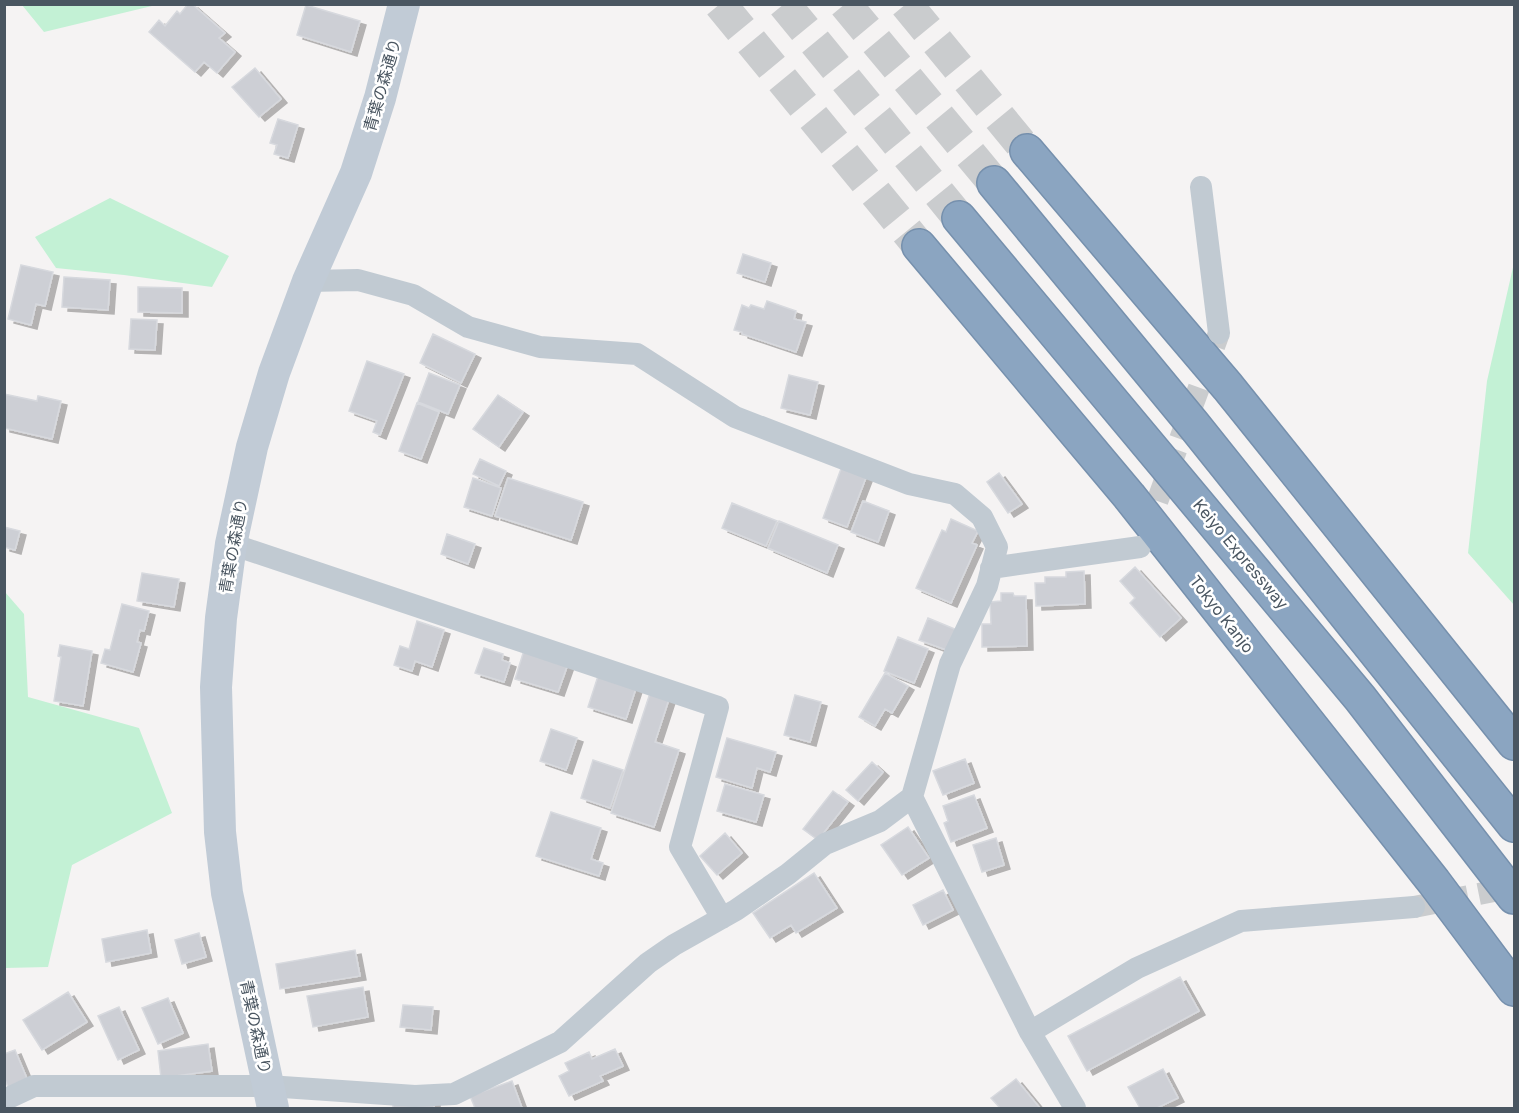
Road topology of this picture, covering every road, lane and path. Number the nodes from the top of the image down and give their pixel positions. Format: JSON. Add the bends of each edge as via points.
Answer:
{"nodes":[{"id":1,"x":404,"y":4,"type":"edge"},
{"id":2,"x":1027,"y":151,"type":"tunnel mouth"},
{"id":3,"x":994,"y":183,"type":"tunnel mouth"},
{"id":4,"x":1201,"y":187,"type":"dead end"},
{"id":5,"x":959,"y":218,"type":"tunnel mouth"},
{"id":6,"x":919,"y":246,"type":"tunnel mouth"},
{"id":7,"x":309,"y":281,"type":"junction"},
{"id":8,"x":1219,"y":333,"type":"tunnel mouth"},
{"id":9,"x":231,"y":544,"type":"junction"},
{"id":10,"x":1140,"y":547,"type":"dead end"},
{"id":11,"x":992,"y":568,"type":"junction"},
{"id":12,"x":1515,"y":743,"type":"edge"},
{"id":13,"x":912,"y":796,"type":"junction"},
{"id":14,"x":1515,"y":825,"type":"edge"},
{"id":15,"x":1515,"y":897,"type":"edge"},
{"id":16,"x":1414,"y":907,"type":"tunnel mouth"},
{"id":17,"x":722,"y":918,"type":"junction"},
{"id":18,"x":1515,"y":989,"type":"edge"},
{"id":19,"x":1030,"y":1032,"type":"junction"},
{"id":20,"x":270,"y":1097,"type":"edge"},
{"id":21,"x":4,"y":1100,"type":"edge"},
{"id":22,"x":1076,"y":1108,"type":"edge"}],
"edges":[{"from":1,"to":7,"type":"street","name":"青葉の森通り","via":[[356,173]]},
{"from":2,"to":12,"type":"highway","via":[[1228,387]]},
{"from":3,"to":14,"type":"highway"},
{"from":4,"to":8,"type":"street"},
{"from":5,"to":15,"type":"highway","name":"Keiyo Expressway","via":[[1360,698]]},
{"from":6,"to":18,"type":"highway","name":"Tokyo Kanjo","via":[[1136,506]]},
{"from":7,"to":9,"type":"street","name":"青葉の森通り","via":[[252,447]]},
{"from":7,"to":11,"type":"street","via":[[358,279],[413,295],[468,327],[540,347],[637,354],[735,417],[909,484],[955,494],[982,517],[997,547]]},
{"from":9,"to":17,"type":"street","via":[[718,707],[680,847]]},
{"from":9,"to":20,"type":"street","name":"青葉の森通り","via":[[216,687],[220,832],[227,893]]},
{"from":10,"to":11,"type":"street"},
{"from":11,"to":13,"type":"street","via":[[950,664]]},
{"from":13,"to":17,"type":"street","via":[[880,821],[825,844]]},
{"from":13,"to":19,"type":"street"},
{"from":16,"to":19,"type":"street","via":[[1241,921],[1137,968]]},
{"from":17,"to":20,"type":"street","via":[[648,963],[560,1042],[454,1094]]},
{"from":19,"to":22,"type":"street"},
{"from":20,"to":21,"type":"street","via":[[34,1086]]}]}
